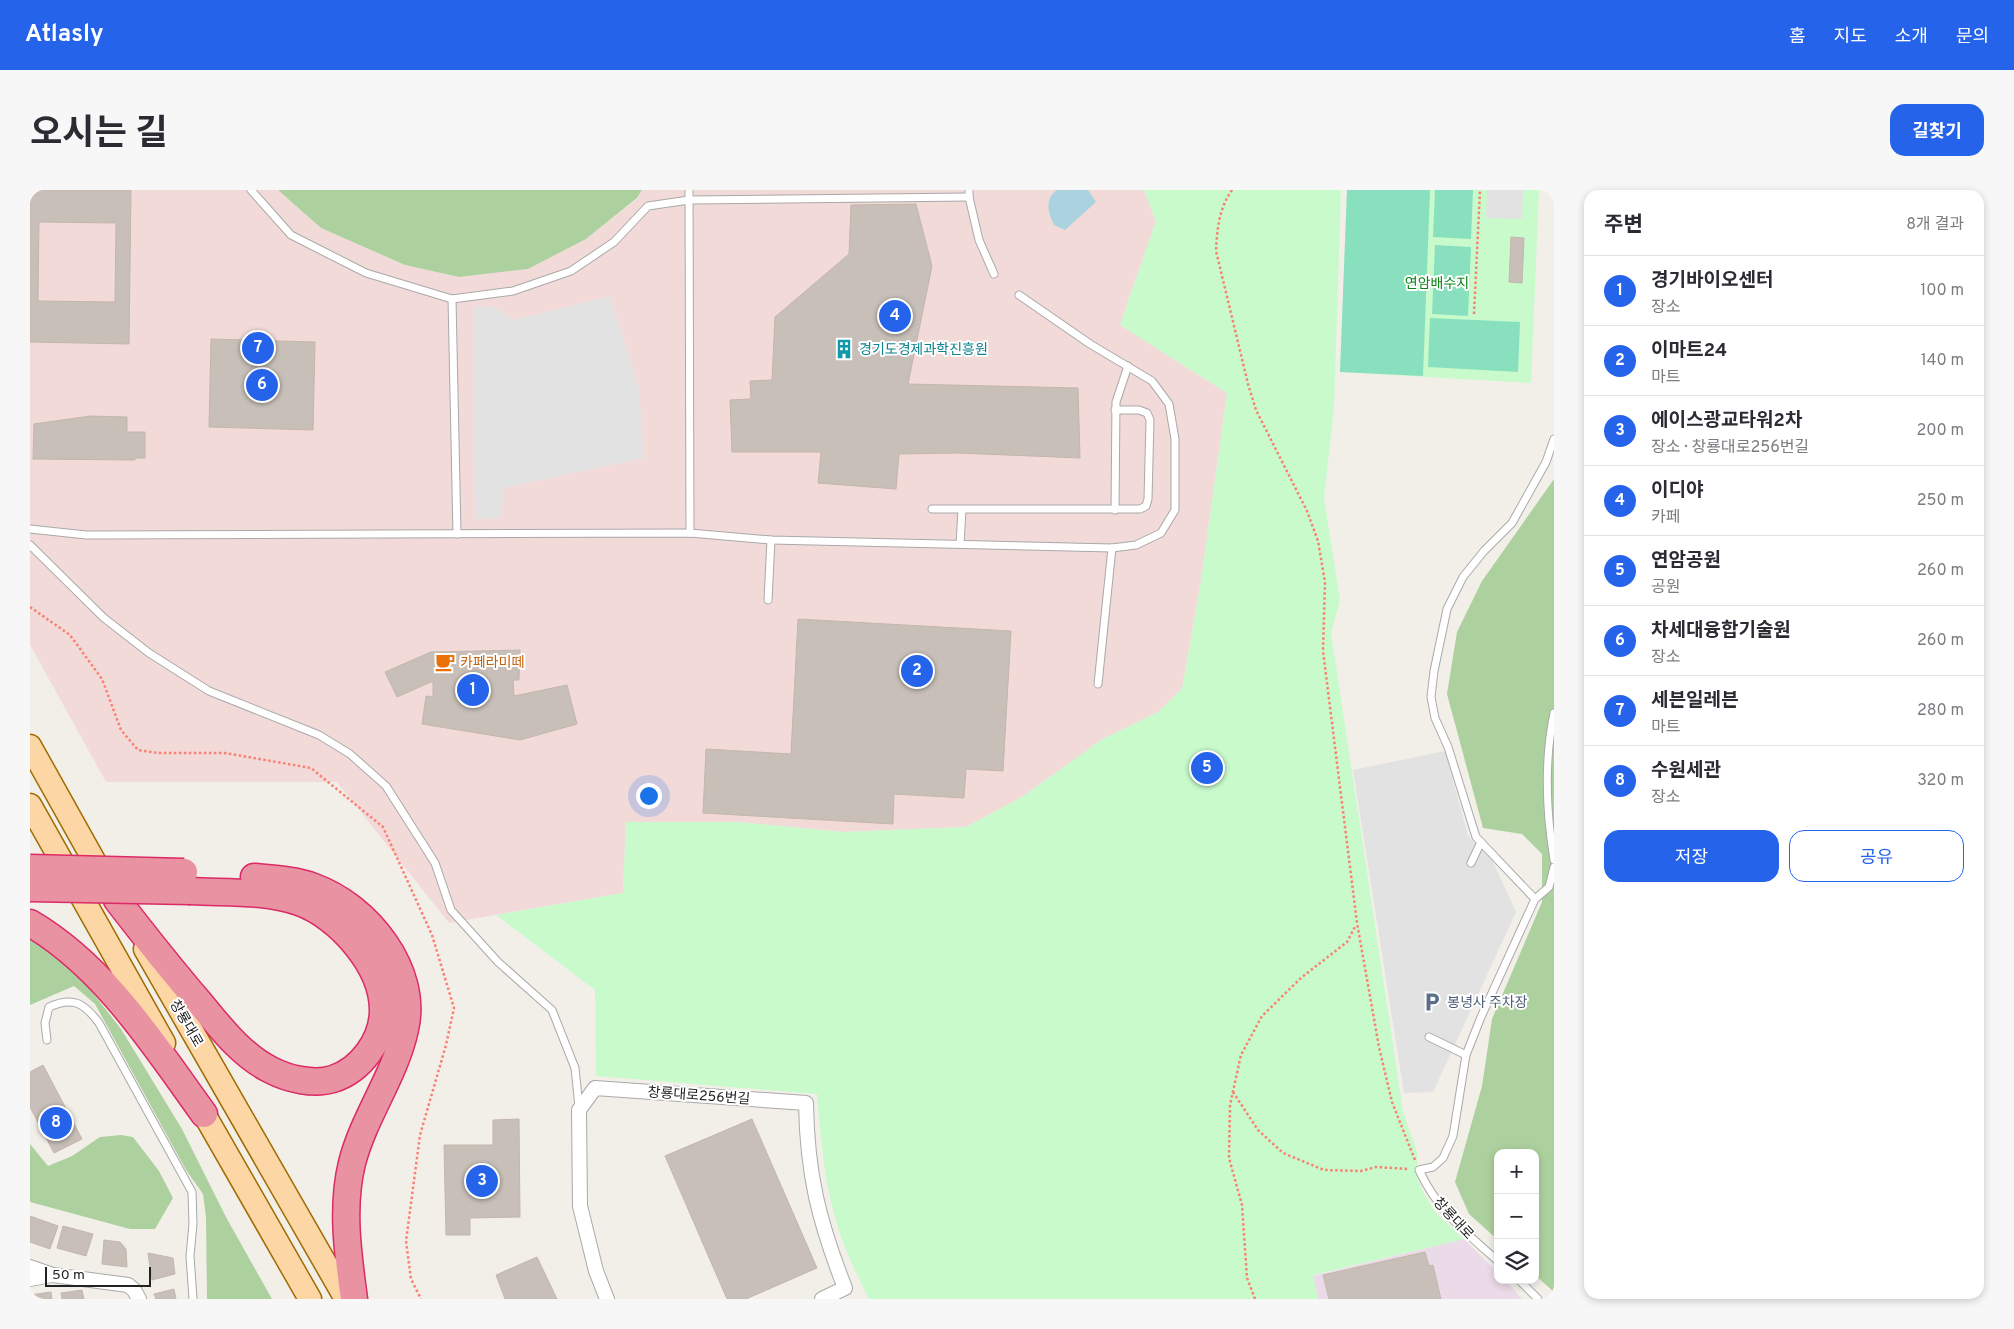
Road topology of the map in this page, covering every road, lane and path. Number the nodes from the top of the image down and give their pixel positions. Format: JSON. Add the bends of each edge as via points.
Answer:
{"nodes":[{"id":1,"x":251,"y":190,"type":"edge"},
{"id":2,"x":689,"y":190,"type":"edge"},
{"id":3,"x":1232,"y":190,"type":"edge"},
{"id":4,"x":1480,"y":190,"type":"edge"},
{"id":5,"x":969,"y":194,"type":"edge"},
{"id":6,"x":689,"y":200,"type":"junction"},
{"id":7,"x":994,"y":274,"type":"dead end"},
{"id":8,"x":1019,"y":295,"type":"dead end"},
{"id":9,"x":452,"y":299,"type":"junction"},
{"id":10,"x":1474,"y":314,"type":"dead end"},
{"id":11,"x":1128,"y":366,"type":"junction"},
{"id":12,"x":1115,"y":410,"type":"junction"},
{"id":13,"x":1554,"y":439,"type":"edge"},
{"id":14,"x":932,"y":509,"type":"dead end"},
{"id":15,"x":962,"y":510,"type":"junction"},
{"id":16,"x":1115,"y":510,"type":"junction"},
{"id":17,"x":30,"y":529,"type":"edge"},
{"id":18,"x":690,"y":532,"type":"junction"},
{"id":19,"x":457,"y":534,"type":"junction"},
{"id":20,"x":771,"y":540,"type":"junction"},
{"id":21,"x":960,"y":544,"type":"junction"},
{"id":22,"x":30,"y":545,"type":"edge"},
{"id":23,"x":1112,"y":548,"type":"junction"},
{"id":24,"x":768,"y":600,"type":"dead end"},
{"id":25,"x":1098,"y":684,"type":"dead end"},
{"id":26,"x":1554,"y":713,"type":"edge"},
{"id":27,"x":30,"y":746,"type":"edge"},
{"id":28,"x":30,"y":804,"type":"edge"},
{"id":29,"x":1480,"y":842,"type":"junction"},
{"id":30,"x":1554,"y":860,"type":"edge"},
{"id":31,"x":1471,"y":863,"type":"dead end"},
{"id":32,"x":1554,"y":867,"type":"edge"},
{"id":33,"x":30,"y":868,"type":"edge"},
{"id":34,"x":187,"y":881,"type":"junction"},
{"id":35,"x":30,"y":888,"type":"edge"},
{"id":36,"x":1535,"y":899,"type":"junction"},
{"id":37,"x":117,"y":900,"type":"junction"},
{"id":38,"x":30,"y":923,"type":"edge"},
{"id":39,"x":1357,"y":923,"type":"junction"},
{"id":40,"x":1429,"y":1037,"type":"dead end"},
{"id":41,"x":47,"y":1040,"type":"dead end"},
{"id":42,"x":1466,"y":1055,"type":"junction"},
{"id":43,"x":1233,"y":1092,"type":"junction"},
{"id":44,"x":579,"y":1110,"type":"junction"},
{"id":45,"x":204,"y":1114,"type":"junction"},
{"id":46,"x":1419,"y":1170,"type":"junction"},
{"id":47,"x":1494,"y":1257,"type":"edge"},
{"id":48,"x":30,"y":1267,"type":"edge"},
{"id":49,"x":53,"y":1275,"type":"junction"},
{"id":50,"x":30,"y":1278,"type":"edge"},
{"id":51,"x":1523,"y":1284,"type":"edge"},
{"id":52,"x":139,"y":1299,"type":"edge"},
{"id":53,"x":193,"y":1299,"type":"edge"},
{"id":54,"x":310,"y":1299,"type":"edge"},
{"id":55,"x":346,"y":1299,"type":"edge"},
{"id":56,"x":354,"y":1299,"type":"edge"},
{"id":57,"x":607,"y":1299,"type":"edge"},
{"id":58,"x":822,"y":1299,"type":"edge"},
{"id":59,"x":1255,"y":1299,"type":"edge"},
{"id":60,"x":1538,"y":1299,"type":"edge"}],
"edges":[{"from":1,"to":9,"type":"lane","via":[[291,235],[366,273]]},
{"from":2,"to":6,"type":"lane"},
{"from":3,"to":39,"type":"path","via":[[1222,206],[1216,252],[1256,410],[1307,511],[1318,541],[1325,582],[1323,651]]},
{"from":4,"to":10,"type":"path"},
{"from":5,"to":6,"type":"lane"},
{"from":5,"to":7,"type":"lane","via":[[979,240]]},
{"from":6,"to":9,"type":"lane","via":[[648,206],[614,242],[571,271],[512,291]]},
{"from":6,"to":18,"type":"lane"},
{"from":8,"to":11,"type":"lane"},
{"from":9,"to":19,"type":"lane"},
{"from":11,"to":12,"type":"lane"},
{"from":11,"to":23,"type":"lane","via":[[1152,382],[1169,404],[1175,439],[1175,510],[1160,533],[1136,545]]},
{"from":12,"to":16,"type":"lane"},
{"from":12,"to":16,"type":"lane","via":[[1139,410],[1147,413],[1150,420],[1146,506]]},
{"from":13,"to":29,"type":"lane","via":[[1546,462],[1512,523],[1463,577],[1447,609],[1434,671],[1431,697],[1435,718]]},
{"from":14,"to":15,"type":"lane"},
{"from":15,"to":16,"type":"lane"},
{"from":15,"to":21,"type":"lane"},
{"from":17,"to":19,"type":"lane","via":[[86,535]]},
{"from":18,"to":19,"type":"lane"},
{"from":18,"to":20,"type":"lane"},
{"from":20,"to":21,"type":"lane"},
{"from":20,"to":24,"type":"lane"},
{"from":21,"to":23,"type":"lane"},
{"from":22,"to":44,"type":"lane","via":[[104,618],[149,653],[209,691],[320,735],[350,754],[386,786],[435,863],[451,910],[498,962],[552,1010],[575,1068]]},
{"from":23,"to":25,"type":"lane"},
{"from":26,"to":30,"type":"lane","via":[[1547,794]]},
{"from":27,"to":37,"type":"main road","name":"창룡대로"},
{"from":28,"to":45,"type":"main road"},
{"from":29,"to":31,"type":"lane"},
{"from":29,"to":36,"type":"lane"},
{"from":32,"to":36,"type":"lane","via":[[1549,887]]},
{"from":33,"to":34,"type":"highway","bridge":true},
{"from":34,"to":35,"type":"highway","bridge":true},
{"from":34,"to":37,"type":"highway","via":[[300,902],[326,916],[349,937],[373,972],[382,1004],[379,1033],[361,1061],[344,1074],[322,1081],[285,1076],[257,1062],[211,1017]]},
{"from":34,"to":56,"type":"highway","via":[[278,879],[316,888],[360,916],[382,939],[398,966],[407,1001],[406,1026],[361,1134],[349,1179],[346,1213]]},
{"from":36,"to":42,"type":"lane"},
{"from":37,"to":55,"type":"main road","name":"창룡대로"},
{"from":38,"to":45,"type":"highway","via":[[58,941],[102,982],[150,1040]]},
{"from":39,"to":43,"type":"path","via":[[1347,942],[1302,977],[1262,1016],[1241,1055]]},
{"from":39,"to":46,"type":"path","via":[[1392,1102]]},
{"from":40,"to":42,"type":"lane"},
{"from":41,"to":53,"type":"lane","via":[[45,1023],[49,1007],[62,1001],[74,1002],[88,1009],[99,1023],[192,1192],[190,1256]]},
{"from":42,"to":46,"type":"lane","via":[[1453,1136],[1443,1158],[1433,1167]]},
{"from":43,"to":46,"type":"path","via":[[1258,1130],[1283,1153],[1324,1170]]},
{"from":43,"to":59,"type":"path","via":[[1229,1158],[1242,1204],[1247,1278]]},
{"from":44,"to":57,"type":"street","via":[[580,1206],[596,1271]]},
{"from":44,"to":58,"type":"street","name":"창룡대로256번길","via":[[595,1088],[806,1103],[806,1143],[812,1186],[830,1251],[846,1288]]},
{"from":45,"to":54,"type":"main road"},
{"from":46,"to":47,"type":"lane","name":"창룡대로","via":[[1442,1209]]},
{"from":48,"to":49,"type":"street"},
{"from":49,"to":50,"type":"street"},
{"from":49,"to":52,"type":"street","via":[[128,1285]]},
{"from":51,"to":60,"type":"lane"}]}
